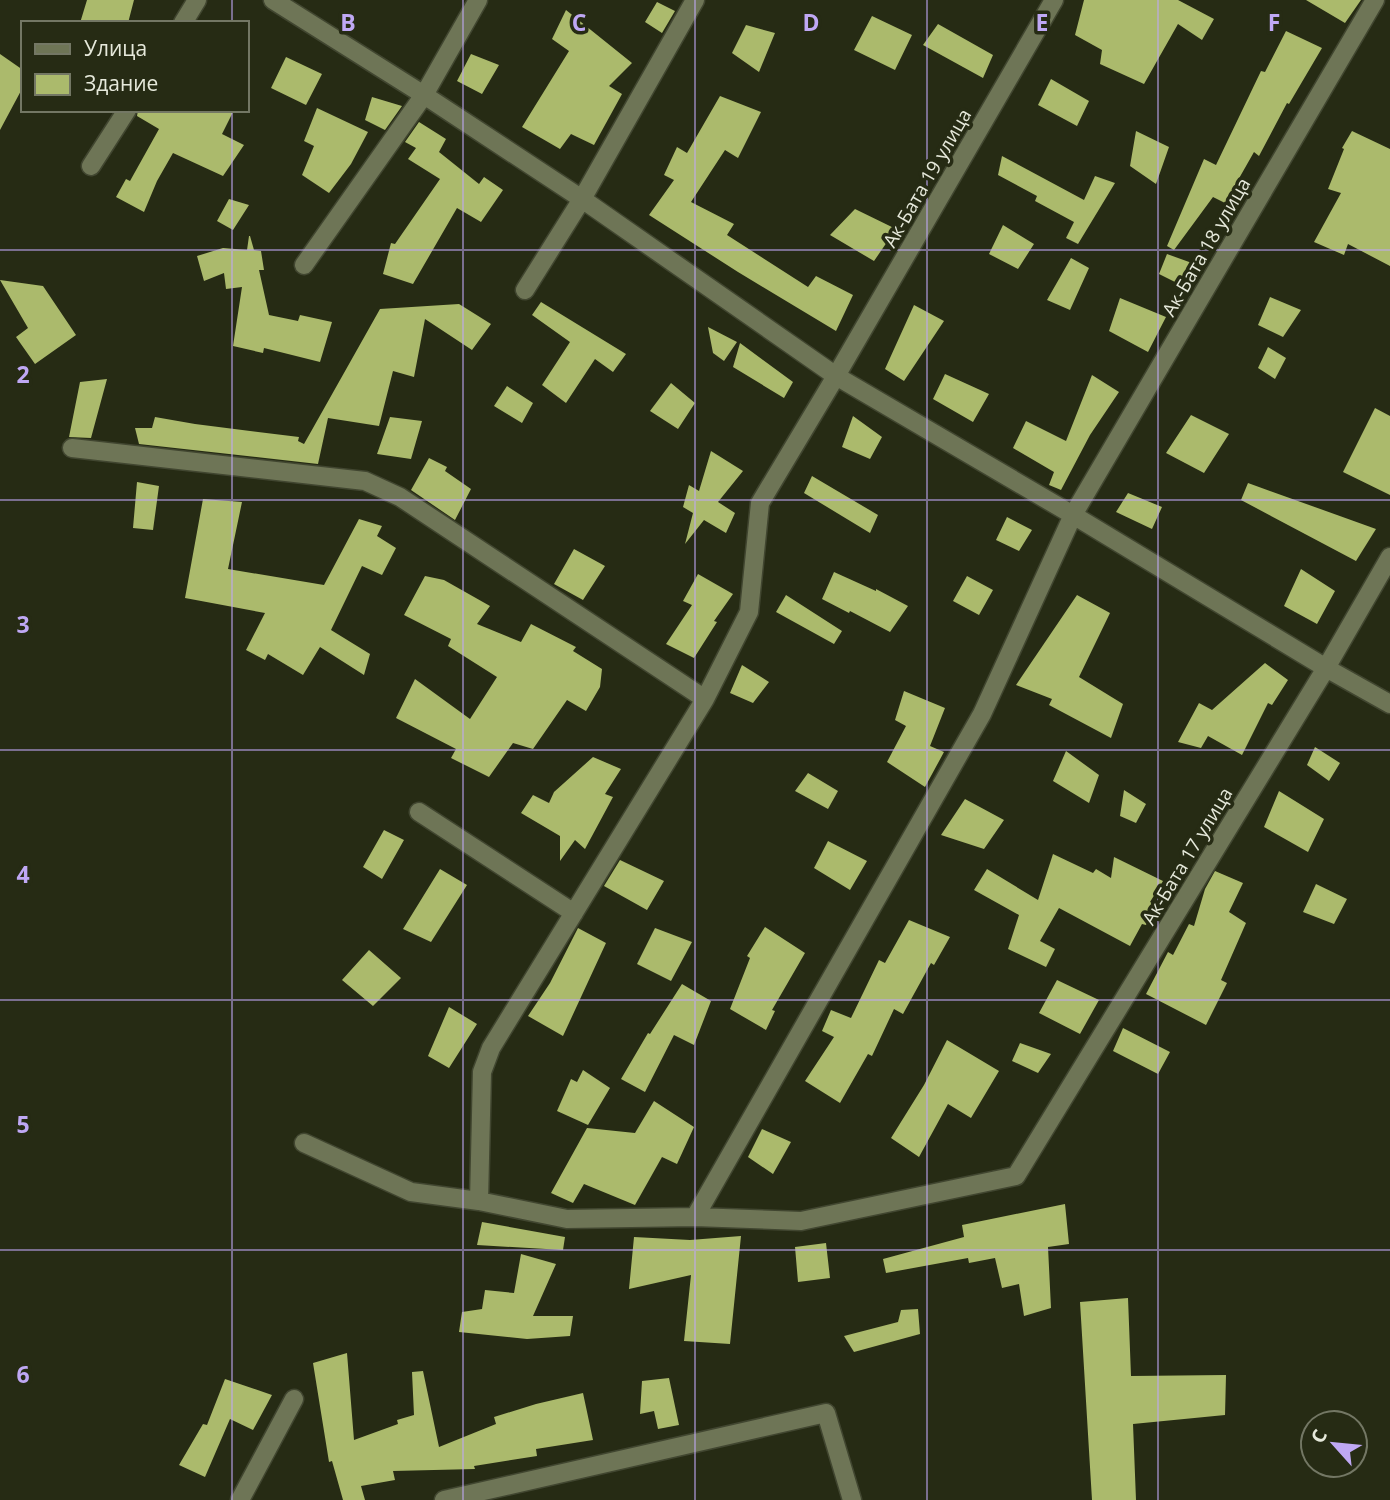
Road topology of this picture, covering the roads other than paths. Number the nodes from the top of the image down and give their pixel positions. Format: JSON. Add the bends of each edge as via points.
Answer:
{"nodes":[{"id":1,"x":197,"y":0,"type":"edge"},
{"id":2,"x":273,"y":0,"type":"edge"},
{"id":3,"x":478,"y":0,"type":"edge"},
{"id":4,"x":695,"y":0,"type":"edge"},
{"id":5,"x":1054,"y":0,"type":"edge"},
{"id":6,"x":1376,"y":0,"type":"edge"},
{"id":7,"x":184,"y":21,"type":"edge"},
{"id":8,"x":424,"y":95,"type":"junction"},
{"id":9,"x":126,"y":112,"type":"edge"},
{"id":10,"x":91,"y":166,"type":"dead end"},
{"id":11,"x":582,"y":199,"type":"junction"},
{"id":12,"x":304,"y":265,"type":"dead end"},
{"id":13,"x":525,"y":290,"type":"dead end"},
{"id":14,"x":836,"y":376,"type":"junction"},
{"id":15,"x":72,"y":448,"type":"dead end"},
{"id":16,"x":1073,"y":514,"type":"junction"},
{"id":17,"x":1390,"y":557,"type":"edge"},
{"id":18,"x":1326,"y":668,"type":"junction"},
{"id":19,"x":705,"y":699,"type":"junction"},
{"id":20,"x":1390,"y":704,"type":"edge"},
{"id":21,"x":419,"y":812,"type":"dead end"},
{"id":22,"x":574,"y":913,"type":"junction"},
{"id":23,"x":303,"y":1143,"type":"dead end"},
{"id":24,"x":479,"y":1201,"type":"junction"},
{"id":25,"x":695,"y":1217,"type":"junction"},
{"id":26,"x":294,"y":1399,"type":"dead end"},
{"id":27,"x":240,"y":1500,"type":"edge"},
{"id":28,"x":444,"y":1500,"type":"edge"},
{"id":29,"x":852,"y":1500,"type":"edge"}],
"edges":[{"from":1,"to":7,"type":"street"},
{"from":2,"to":8,"type":"street"},
{"from":3,"to":8,"type":"street"},
{"from":4,"to":11,"type":"street"},
{"from":5,"to":14,"type":"street","name":"Ак-Бата 19 улица"},
{"from":6,"to":16,"type":"street","name":"Ак-Бата 18 улица"},
{"from":8,"to":11,"type":"street"},
{"from":8,"to":12,"type":"street"},
{"from":9,"to":10,"type":"street"},
{"from":11,"to":13,"type":"street"},
{"from":11,"to":14,"type":"street"},
{"from":14,"to":16,"type":"street"},
{"from":14,"to":19,"type":"street","name":"Ак-Бата 19 улица","via":[[760,503],[749,612]]},
{"from":15,"to":19,"type":"street","via":[[365,481],[400,496]]},
{"from":16,"to":18,"type":"street"},
{"from":16,"to":25,"type":"street","name":"Ак-Бата 18 улица","via":[[982,714]]},
{"from":17,"to":18,"type":"street","name":"Ак-Бата 17 улица"},
{"from":18,"to":20,"type":"street"},
{"from":18,"to":25,"type":"street","name":"Ак-Бата 17 улица","via":[[1016,1176],[801,1221]]},
{"from":19,"to":22,"type":"street","name":"Ак-Бата 19 улица"},
{"from":21,"to":22,"type":"street"},
{"from":22,"to":24,"type":"street","name":"Ак-Бата 19 улица","via":[[491,1048],[482,1072]]},
{"from":23,"to":24,"type":"street","via":[[411,1192]]},
{"from":24,"to":25,"type":"street","via":[[566,1219]]},
{"from":26,"to":27,"type":"street"},
{"from":28,"to":29,"type":"street","via":[[825,1413]]}]}
